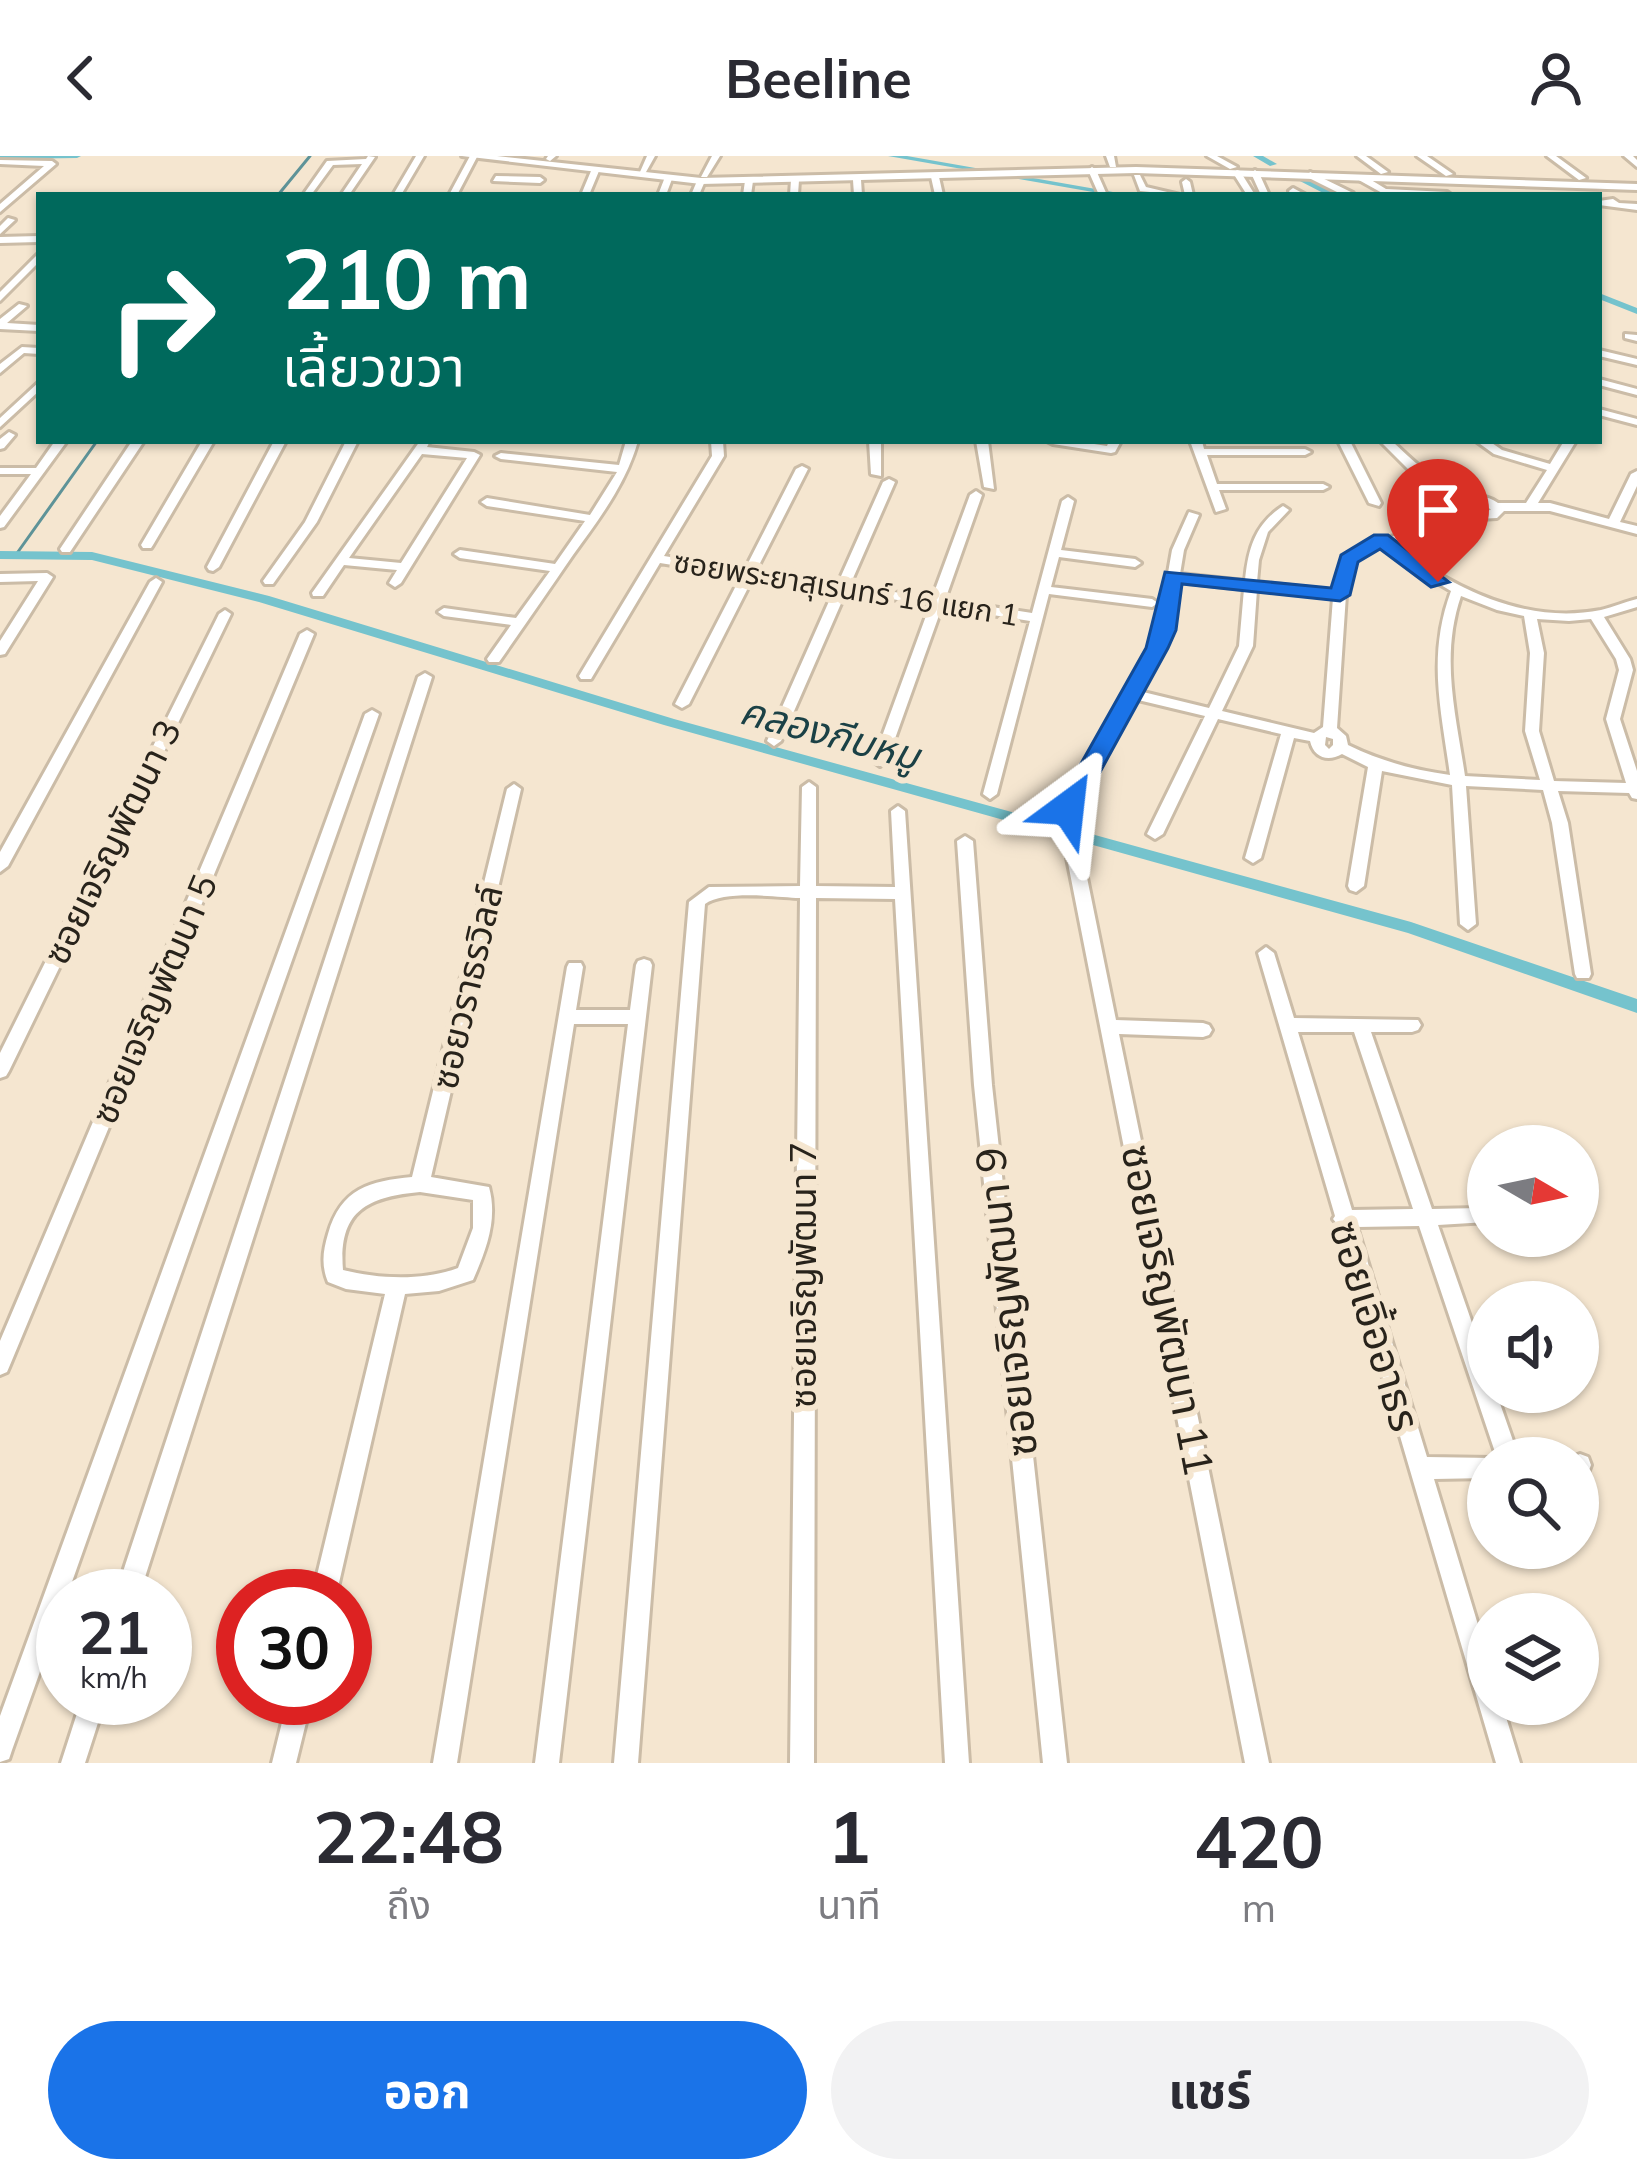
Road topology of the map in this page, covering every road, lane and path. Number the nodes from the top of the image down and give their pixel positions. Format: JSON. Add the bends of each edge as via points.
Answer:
{"nodes":[{"id":1,"x":420,"y":156,"type":"edge"},
{"id":2,"x":470,"y":156,"type":"edge"},
{"id":3,"x":528,"y":156,"type":"edge"},
{"id":4,"x":651,"y":156,"type":"edge"},
{"id":5,"x":716,"y":156,"type":"edge"},
{"id":6,"x":1211,"y":156,"type":"edge"},
{"id":7,"x":1361,"y":156,"type":"edge"},
{"id":8,"x":1421,"y":156,"type":"edge"},
{"id":9,"x":1551,"y":156,"type":"edge"},
{"id":10,"x":1628,"y":156,"type":"edge"},
{"id":11,"x":370,"y":158,"type":"edge"},
{"id":12,"x":58,"y":160,"type":"edge"},
{"id":13,"x":550,"y":160,"type":"edge"},
{"id":14,"x":1112,"y":160,"type":"edge"},
{"id":15,"x":0,"y":162,"type":"edge"},
{"id":16,"x":598,"y":164,"type":"edge"},
{"id":17,"x":1637,"y":164,"type":"edge"},
{"id":18,"x":643,"y":170,"type":"junction"},
{"id":19,"x":1000,"y":170,"type":"junction"},
{"id":20,"x":1092,"y":170,"type":"junction"},
{"id":21,"x":1441,"y":170,"type":"junction"},
{"id":22,"x":1384,"y":172,"type":"junction"},
{"id":23,"x":1238,"y":174,"type":"junction"},
{"id":24,"x":937,"y":175,"type":"junction"},
{"id":25,"x":1310,"y":175,"type":"junction"},
{"id":26,"x":1137,"y":177,"type":"dead end"},
{"id":27,"x":1354,"y":177,"type":"junction"},
{"id":28,"x":496,"y":178,"type":"dead end"},
{"id":29,"x":703,"y":178,"type":"junction"},
{"id":30,"x":1257,"y":178,"type":"junction"},
{"id":31,"x":1478,"y":178,"type":"junction"},
{"id":32,"x":668,"y":179,"type":"junction"},
{"id":33,"x":540,"y":180,"type":"junction"},
{"id":34,"x":795,"y":180,"type":"junction"},
{"id":35,"x":857,"y":180,"type":"junction"},
{"id":36,"x":749,"y":181,"type":"junction"},
{"id":37,"x":1186,"y":182,"type":"dead end"},
{"id":38,"x":1592,"y":184,"type":"junction"},
{"id":39,"x":1637,"y":184,"type":"edge"},
{"id":40,"x":309,"y":192,"type":"edge"},
{"id":41,"x":347,"y":192,"type":"edge"},
{"id":42,"x":399,"y":192,"type":"edge"},
{"id":43,"x":454,"y":192,"type":"edge"},
{"id":44,"x":534,"y":192,"type":"edge"},
{"id":45,"x":586,"y":192,"type":"edge"},
{"id":46,"x":663,"y":192,"type":"edge"},
{"id":47,"x":696,"y":192,"type":"edge"},
{"id":48,"x":747,"y":192,"type":"edge"},
{"id":49,"x":794,"y":192,"type":"edge"},
{"id":50,"x":858,"y":192,"type":"edge"},
{"id":51,"x":939,"y":192,"type":"edge"},
{"id":52,"x":1101,"y":192,"type":"edge"},
{"id":53,"x":1156,"y":192,"type":"edge"},
{"id":54,"x":1188,"y":192,"type":"edge"},
{"id":55,"x":1249,"y":192,"type":"edge"},
{"id":56,"x":1264,"y":192,"type":"edge"},
{"id":57,"x":1345,"y":192,"type":"edge"},
{"id":58,"x":1381,"y":192,"type":"edge"},
{"id":59,"x":1400,"y":192,"type":"edge"},
{"id":60,"x":1598,"y":192,"type":"edge"},
{"id":61,"x":1606,"y":203,"type":"edge"},
{"id":62,"x":1637,"y":205,"type":"edge"},
{"id":63,"x":0,"y":209,"type":"edge"},
{"id":64,"x":11,"y":220,"type":"dead end"},
{"id":65,"x":4,"y":237,"type":"edge"},
{"id":66,"x":36,"y":238,"type":"edge"},
{"id":67,"x":0,"y":250,"type":"edge"},
{"id":68,"x":36,"y":259,"type":"edge"},
{"id":69,"x":0,"y":298,"type":"edge"},
{"id":70,"x":22,"y":306,"type":"dead end"},
{"id":71,"x":0,"y":325,"type":"edge"},
{"id":72,"x":35,"y":341,"type":"edge"},
{"id":73,"x":1604,"y":354,"type":"edge"},
{"id":74,"x":1637,"y":362,"type":"edge"},
{"id":75,"x":0,"y":370,"type":"edge"},
{"id":76,"x":1602,"y":383,"type":"edge"},
{"id":77,"x":36,"y":390,"type":"edge"},
{"id":78,"x":1637,"y":392,"type":"edge"},
{"id":79,"x":1602,"y":413,"type":"edge"},
{"id":80,"x":1637,"y":422,"type":"edge"},
{"id":81,"x":3,"y":435,"type":"edge"},
{"id":82,"x":59,"y":444,"type":"edge"},
{"id":83,"x":136,"y":444,"type":"edge"},
{"id":84,"x":206,"y":444,"type":"edge"},
{"id":85,"x":278,"y":444,"type":"edge"},
{"id":86,"x":350,"y":444,"type":"edge"},
{"id":87,"x":631,"y":444,"type":"edge"},
{"id":88,"x":717,"y":444,"type":"edge"},
{"id":89,"x":876,"y":444,"type":"edge"},
{"id":90,"x":983,"y":444,"type":"edge"},
{"id":91,"x":1069,"y":444,"type":"edge"},
{"id":92,"x":1114,"y":444,"type":"edge"},
{"id":93,"x":1346,"y":444,"type":"edge"},
{"id":94,"x":1389,"y":444,"type":"edge"},
{"id":95,"x":1402,"y":444,"type":"edge"},
{"id":96,"x":1486,"y":444,"type":"edge"},
{"id":97,"x":1568,"y":444,"type":"edge"},
{"id":98,"x":423,"y":446,"type":"edge"},
{"id":99,"x":1198,"y":447,"type":"edge"},
{"id":100,"x":1305,"y":452,"type":"dead end"},
{"id":101,"x":501,"y":456,"type":"dead end"},
{"id":102,"x":1552,"y":468,"type":"junction"},
{"id":103,"x":802,"y":469,"type":"dead end"},
{"id":104,"x":624,"y":470,"type":"junction"},
{"id":105,"x":0,"y":471,"type":"edge"},
{"id":106,"x":39,"y":471,"type":"junction"},
{"id":107,"x":1637,"y":474,"type":"edge"},
{"id":108,"x":991,"y":487,"type":"dead end"},
{"id":109,"x":1214,"y":487,"type":"junction"},
{"id":110,"x":1323,"y":487,"type":"dead end"},
{"id":111,"x":976,"y":495,"type":"dead end"},
{"id":112,"x":1468,"y":499,"type":"junction"},
{"id":113,"x":1068,"y":501,"type":"dead end"},
{"id":114,"x":487,"y":502,"type":"dead end"},
{"id":115,"x":1375,"y":503,"type":"dead end"},
{"id":116,"x":1532,"y":505,"type":"junction"},
{"id":117,"x":1497,"y":507,"type":"junction"},
{"id":118,"x":1220,"y":509,"type":"dead end"},
{"id":119,"x":1283,"y":510,"type":"dead end"},
{"id":120,"x":1193,"y":515,"type":"dead end"},
{"id":121,"x":1474,"y":515,"type":"junction"},
{"id":122,"x":593,"y":519,"type":"junction"},
{"id":123,"x":1614,"y":522,"type":"junction"},
{"id":124,"x":0,"y":524,"type":"edge"},
{"id":125,"x":1637,"y":530,"type":"edge"},
{"id":126,"x":1381,"y":540,"type":"junction"},
{"id":127,"x":147,"y":545,"type":"dead end"},
{"id":128,"x":66,"y":549,"type":"dead end"},
{"id":129,"x":1054,"y":553,"type":"junction"},
{"id":130,"x":460,"y":554,"type":"dead end"},
{"id":131,"x":656,"y":559,"type":"junction"},
{"id":132,"x":345,"y":561,"type":"junction"},
{"id":133,"x":1135,"y":563,"type":"dead end"},
{"id":134,"x":213,"y":567,"type":"dead end"},
{"id":135,"x":406,"y":567,"type":"junction"},
{"id":136,"x":556,"y":568,"type":"junction"},
{"id":137,"x":749,"y":574,"type":"junction"},
{"id":138,"x":1172,"y":577,"type":"junction"},
{"id":139,"x":0,"y":578,"type":"edge"},
{"id":140,"x":269,"y":581,"type":"dead end"},
{"id":141,"x":156,"y":582,"type":"dead end"},
{"id":142,"x":395,"y":583,"type":"dead end"},
{"id":143,"x":1251,"y":585,"type":"junction"},
{"id":144,"x":841,"y":588,"type":"junction"},
{"id":145,"x":1044,"y":590,"type":"junction"},
{"id":146,"x":1457,"y":591,"type":"junction"},
{"id":147,"x":318,"y":593,"type":"dead end"},
{"id":148,"x":1340,"y":595,"type":"junction"},
{"id":149,"x":939,"y":603,"type":"junction"},
{"id":150,"x":1152,"y":603,"type":"dead end"},
{"id":151,"x":1637,"y":603,"type":"edge"},
{"id":152,"x":444,"y":612,"type":"dead end"},
{"id":153,"x":225,"y":614,"type":"dead end"},
{"id":154,"x":1530,"y":614,"type":"junction"},
{"id":155,"x":1594,"y":614,"type":"junction"},
{"id":156,"x":1037,"y":618,"type":"junction"},
{"id":157,"x":521,"y":623,"type":"junction"},
{"id":158,"x":308,"y":634,"type":"dead end"},
{"id":159,"x":0,"y":651,"type":"edge"},
{"id":160,"x":494,"y":659,"type":"dead end"},
{"id":161,"x":586,"y":676,"type":"dead end"},
{"id":162,"x":424,"y":677,"type":"dead end"},
{"id":163,"x":1133,"y":694,"type":"junction"},
{"id":164,"x":682,"y":704,"type":"dead end"},
{"id":165,"x":1210,"y":712,"type":"junction"},
{"id":166,"x":372,"y":714,"type":"dead end"},
{"id":167,"x":1289,"y":731,"type":"junction"},
{"id":168,"x":1322,"y":735,"type":"junction"},
{"id":169,"x":774,"y":741,"type":"dead end"},
{"id":170,"x":880,"y":760,"type":"dead end"},
{"id":171,"x":1376,"y":764,"type":"junction"},
{"id":172,"x":1458,"y":780,"type":"junction"},
{"id":173,"x":1549,"y":784,"type":"junction"},
{"id":174,"x":808,"y":787,"type":"dead end"},
{"id":175,"x":514,"y":789,"type":"dead end"},
{"id":176,"x":1636,"y":790,"type":"edge"},
{"id":177,"x":990,"y":794,"type":"dead end"},
{"id":178,"x":1068,"y":808,"type":"dead end"},
{"id":179,"x":898,"y":811,"type":"dead end"},
{"id":180,"x":1155,"y":834,"type":"dead end"},
{"id":181,"x":964,"y":841,"type":"dead end"},
{"id":182,"x":6,"y":847,"type":"edge"},
{"id":183,"x":1075,"y":858,"type":"dead end"},
{"id":184,"x":1253,"y":858,"type":"dead end"},
{"id":185,"x":0,"y":866,"type":"edge"},
{"id":186,"x":1357,"y":886,"type":"dead end"},
{"id":187,"x":805,"y":892,"type":"junction"},
{"id":188,"x":904,"y":893,"type":"junction"},
{"id":189,"x":1468,"y":924,"type":"dead end"},
{"id":190,"x":1266,"y":952,"type":"dead end"},
{"id":191,"x":644,"y":965,"type":"dead end"},
{"id":192,"x":575,"y":967,"type":"dead end"},
{"id":193,"x":1583,"y":974,"type":"dead end"},
{"id":194,"x":567,"y":1017,"type":"junction"},
{"id":195,"x":638,"y":1017,"type":"junction"},
{"id":196,"x":1287,"y":1025,"type":"junction"},
{"id":197,"x":1360,"y":1025,"type":"junction"},
{"id":198,"x":1412,"y":1025,"type":"dead end"},
{"id":199,"x":1112,"y":1027,"type":"junction"},
{"id":200,"x":1202,"y":1030,"type":"dead end"},
{"id":201,"x":0,"y":1071,"type":"edge"},
{"id":202,"x":420,"y":1184,"type":"junction"},
{"id":203,"x":1467,"y":1216,"type":"edge"},
{"id":204,"x":1424,"y":1218,"type":"junction"},
{"id":205,"x":1343,"y":1219,"type":"junction"},
{"id":206,"x":397,"y":1284,"type":"junction"},
{"id":207,"x":0,"y":1365,"type":"edge"},
{"id":208,"x":1501,"y":1437,"type":"edge"},
{"id":209,"x":1467,"y":1467,"type":"edge"},
{"id":210,"x":1418,"y":1468,"type":"junction"},
{"id":211,"x":136,"y":1569,"type":"edge"},
{"id":212,"x":329,"y":1569,"type":"edge"},
{"id":213,"x":1467,"y":1629,"type":"edge"},
{"id":214,"x":85,"y":1725,"type":"edge"},
{"id":215,"x":293,"y":1725,"type":"edge"},
{"id":216,"x":1496,"y":1725,"type":"edge"},
{"id":217,"x":0,"y":1750,"type":"edge"},
{"id":218,"x":73,"y":1763,"type":"edge"},
{"id":219,"x":284,"y":1763,"type":"edge"},
{"id":220,"x":445,"y":1763,"type":"edge"},
{"id":221,"x":547,"y":1763,"type":"edge"},
{"id":222,"x":626,"y":1763,"type":"edge"},
{"id":223,"x":802,"y":1763,"type":"edge"},
{"id":224,"x":957,"y":1763,"type":"edge"},
{"id":225,"x":1055,"y":1763,"type":"edge"},
{"id":226,"x":1257,"y":1763,"type":"edge"},
{"id":227,"x":1508,"y":1763,"type":"edge"}],
"edges":[{"from":1,"to":42,"type":"street"},
{"from":2,"to":13,"type":"street"},
{"from":2,"to":43,"type":"street"},
{"from":3,"to":13,"type":"street"},
{"from":4,"to":18,"type":"street"},
{"from":5,"to":29,"type":"street"},
{"from":6,"to":23,"type":"street"},
{"from":7,"to":22,"type":"street"},
{"from":8,"to":21,"type":"street"},
{"from":9,"to":38,"type":"street"},
{"from":10,"to":17,"type":"street"},
{"from":11,"to":40,"type":"street","via":[[329,163]]},
{"from":11,"to":41,"type":"street"},
{"from":12,"to":15,"type":"street"},
{"from":12,"to":63,"type":"street"},
{"from":13,"to":16,"type":"street"},
{"from":13,"to":33,"type":"street"},
{"from":14,"to":19,"type":"street"},
{"from":14,"to":23,"type":"street"},
{"from":16,"to":18,"type":"street"},
{"from":16,"to":32,"type":"street"},
{"from":16,"to":45,"type":"street"},
{"from":18,"to":29,"type":"street"},
{"from":19,"to":20,"type":"street"},
{"from":19,"to":24,"type":"street"},
{"from":20,"to":23,"type":"street"},
{"from":20,"to":52,"type":"street"},
{"from":21,"to":22,"type":"street"},
{"from":21,"to":31,"type":"street"},
{"from":22,"to":23,"type":"street"},
{"from":23,"to":30,"type":"street"},
{"from":23,"to":55,"type":"street"},
{"from":24,"to":29,"type":"street"},
{"from":24,"to":35,"type":"street"},
{"from":24,"to":51,"type":"street"},
{"from":25,"to":27,"type":"street"},
{"from":25,"to":30,"type":"street"},
{"from":25,"to":57,"type":"street"},
{"from":26,"to":53,"type":"street","via":[[1143,190]]},
{"from":27,"to":31,"type":"street"},
{"from":27,"to":58,"type":"street"},
{"from":27,"to":59,"type":"street"},
{"from":28,"to":33,"type":"street"},
{"from":29,"to":32,"type":"street"},
{"from":29,"to":36,"type":"street"},
{"from":29,"to":47,"type":"street"},
{"from":30,"to":56,"type":"street"},
{"from":31,"to":38,"type":"street"},
{"from":32,"to":46,"type":"street"},
{"from":33,"to":44,"type":"street"},
{"from":34,"to":35,"type":"street"},
{"from":34,"to":36,"type":"street"},
{"from":34,"to":49,"type":"street"},
{"from":35,"to":50,"type":"street"},
{"from":36,"to":48,"type":"street"},
{"from":37,"to":54,"type":"street"},
{"from":38,"to":39,"type":"street"},
{"from":38,"to":39,"type":"street"},
{"from":38,"to":60,"type":"street"},
{"from":61,"to":62,"type":"street"},
{"from":64,"to":65,"type":"street"},
{"from":65,"to":66,"type":"street"},
{"from":65,"to":67,"type":"street"},
{"from":68,"to":69,"type":"street"},
{"from":70,"to":71,"type":"street"},
{"from":71,"to":72,"type":"street"},
{"from":72,"to":75,"type":"street"},
{"from":73,"to":74,"type":"street"},
{"from":76,"to":78,"type":"street"},
{"from":77,"to":81,"type":"street"},
{"from":79,"to":80,"type":"street"},
{"from":82,"to":106,"type":"street"},
{"from":83,"to":128,"type":"street"},
{"from":84,"to":127,"type":"street"},
{"from":85,"to":134,"type":"street"},
{"from":86,"to":140,"type":"street"},
{"from":87,"to":104,"type":"street"},
{"from":88,"to":131,"type":"street","via":[[718,456]]},
{"from":89,"to":144,"type":"street","via":[[883,478]]},
{"from":90,"to":108,"type":"street"},
{"from":91,"to":92,"type":"street"},
{"from":93,"to":115,"type":"street"},
{"from":94,"to":112,"type":"street"},
{"from":95,"to":112,"type":"street"},
{"from":96,"to":102,"type":"street"},
{"from":97,"to":102,"type":"street"},
{"from":98,"to":132,"type":"street"},
{"from":98,"to":135,"type":"street","via":[[474,455]]},
{"from":99,"to":100,"type":"street"},
{"from":99,"to":109,"type":"street"},
{"from":101,"to":104,"type":"street"},
{"from":102,"to":116,"type":"street"},
{"from":103,"to":137,"type":"street"},
{"from":104,"to":122,"type":"street"},
{"from":105,"to":106,"type":"street"},
{"from":106,"to":124,"type":"street"},
{"from":107,"to":123,"type":"street"},
{"from":109,"to":110,"type":"street"},
{"from":109,"to":118,"type":"street"},
{"from":111,"to":149,"type":"street"},
{"from":112,"to":117,"type":"street"},
{"from":112,"to":121,"type":"street","via":[[1462,508]]},
{"from":113,"to":129,"type":"street"},
{"from":114,"to":122,"type":"street"},
{"from":116,"to":117,"type":"street"},
{"from":116,"to":123,"type":"street"},
{"from":117,"to":121,"type":"street"},
{"from":119,"to":143,"type":"street","via":[[1262,531]]},
{"from":120,"to":138,"type":"street"},
{"from":121,"to":126,"type":"street","via":[[1453,530]]},
{"from":122,"to":136,"type":"street"},
{"from":123,"to":125,"type":"street"},
{"from":126,"to":146,"type":"street"},
{"from":126,"to":148,"type":"street","via":[[1348,559]]},
{"from":129,"to":133,"type":"street"},
{"from":129,"to":145,"type":"street"},
{"from":130,"to":136,"type":"street"},
{"from":131,"to":137,"type":"street","name":"ซอยพระยาสุเรนทร์ 16 แยก 1"},
{"from":131,"to":161,"type":"street"},
{"from":132,"to":135,"type":"street"},
{"from":132,"to":147,"type":"street"},
{"from":135,"to":142,"type":"street"},
{"from":136,"to":157,"type":"street"},
{"from":137,"to":144,"type":"street","name":"ซอยพระยาสุเรนทร์ 16 แยก 1"},
{"from":137,"to":164,"type":"street"},
{"from":138,"to":143,"type":"street"},
{"from":138,"to":163,"type":"street","via":[[1165,630]]},
{"from":139,"to":159,"type":"street","via":[[47,578]]},
{"from":141,"to":182,"type":"street"},
{"from":143,"to":148,"type":"street"},
{"from":143,"to":165,"type":"street","via":[[1246,646]]},
{"from":144,"to":149,"type":"street","name":"ซอยพระยาสุเรนทร์ 16 แยก 1"},
{"from":144,"to":169,"type":"street"},
{"from":145,"to":150,"type":"street"},
{"from":145,"to":156,"type":"street"},
{"from":146,"to":154,"type":"street"},
{"from":146,"to":172,"type":"street","via":[[1443,666]]},
{"from":148,"to":168,"type":"street"},
{"from":149,"to":156,"type":"street","name":"ซอยพระยาสุเรนทร์ 16 แยก 1"},
{"from":149,"to":170,"type":"street"},
{"from":151,"to":155,"type":"street"},
{"from":152,"to":157,"type":"street"},
{"from":153,"to":201,"type":"street","name":"ซอยเจริญพัฒนา 3"},
{"from":154,"to":155,"type":"street"},
{"from":154,"to":173,"type":"street","via":[[1537,653],[1532,731]]},
{"from":155,"to":176,"type":"street","via":[[1626,670],[1612,719]]},
{"from":156,"to":177,"type":"street"},
{"from":157,"to":160,"type":"street"},
{"from":158,"to":207,"type":"street","name":"ซอยเจริญพัฒนา 5"},
{"from":162,"to":211,"type":"street"},
{"from":163,"to":165,"type":"street"},
{"from":163,"to":178,"type":"street"},
{"from":165,"to":167,"type":"street"},
{"from":165,"to":180,"type":"street"},
{"from":166,"to":217,"type":"street"},
{"from":167,"to":168,"type":"street"},
{"from":167,"to":184,"type":"street"},
{"from":168,"to":171,"type":"street","via":[[1340,737],[1343,748]]},
{"from":171,"to":172,"type":"street"},
{"from":171,"to":186,"type":"street"},
{"from":172,"to":173,"type":"street"},
{"from":172,"to":189,"type":"street"},
{"from":173,"to":176,"type":"street"},
{"from":173,"to":193,"type":"street"},
{"from":174,"to":187,"type":"street","name":"ซอยเจริญพัฒนา 7"},
{"from":175,"to":202,"type":"street","name":"ซอยวราธรวิลล์"},
{"from":179,"to":188,"type":"street"},
{"from":181,"to":225,"type":"street","name":"ซอยเจริญพัฒนา 9"},
{"from":182,"to":185,"type":"street"},
{"from":183,"to":199,"type":"street","name":"ซอยเจริญพัฒนา 11"},
{"from":187,"to":188,"type":"street"},
{"from":187,"to":222,"type":"street","via":[[726,891],[697,902]]},
{"from":187,"to":223,"type":"street","name":"ซอยเจริญพัฒนา 7"},
{"from":188,"to":224,"type":"street"},
{"from":190,"to":196,"type":"street","name":"ซอยเอิ้ออาธร"},
{"from":191,"to":195,"type":"street"},
{"from":192,"to":194,"type":"street"},
{"from":194,"to":195,"type":"street"},
{"from":194,"to":220,"type":"street"},
{"from":195,"to":221,"type":"street"},
{"from":196,"to":197,"type":"street"},
{"from":196,"to":205,"type":"street","name":"ซอยเอิ้ออาธร"},
{"from":197,"to":198,"type":"street"},
{"from":197,"to":204,"type":"street"},
{"from":199,"to":200,"type":"street"},
{"from":199,"to":226,"type":"street","name":"ซอยเจริญพัฒนา 11"},
{"from":202,"to":206,"type":"street","via":[[369,1190],[339,1224],[334,1276]]},
{"from":202,"to":206,"type":"street","via":[[482,1193],[483,1228],[456,1281]]},
{"from":203,"to":204,"type":"street"},
{"from":204,"to":205,"type":"street"},
{"from":204,"to":208,"type":"street"},
{"from":205,"to":210,"type":"street","name":"ซอยเอิ้ออาธร"},
{"from":206,"to":212,"type":"street"},
{"from":209,"to":210,"type":"street"},
{"from":210,"to":213,"type":"street","name":"ซอยเอิ้ออาธร"},
{"from":214,"to":218,"type":"street"},
{"from":215,"to":219,"type":"street"},
{"from":216,"to":227,"type":"street","name":"ซอยเอิ้ออาธร"}]}
